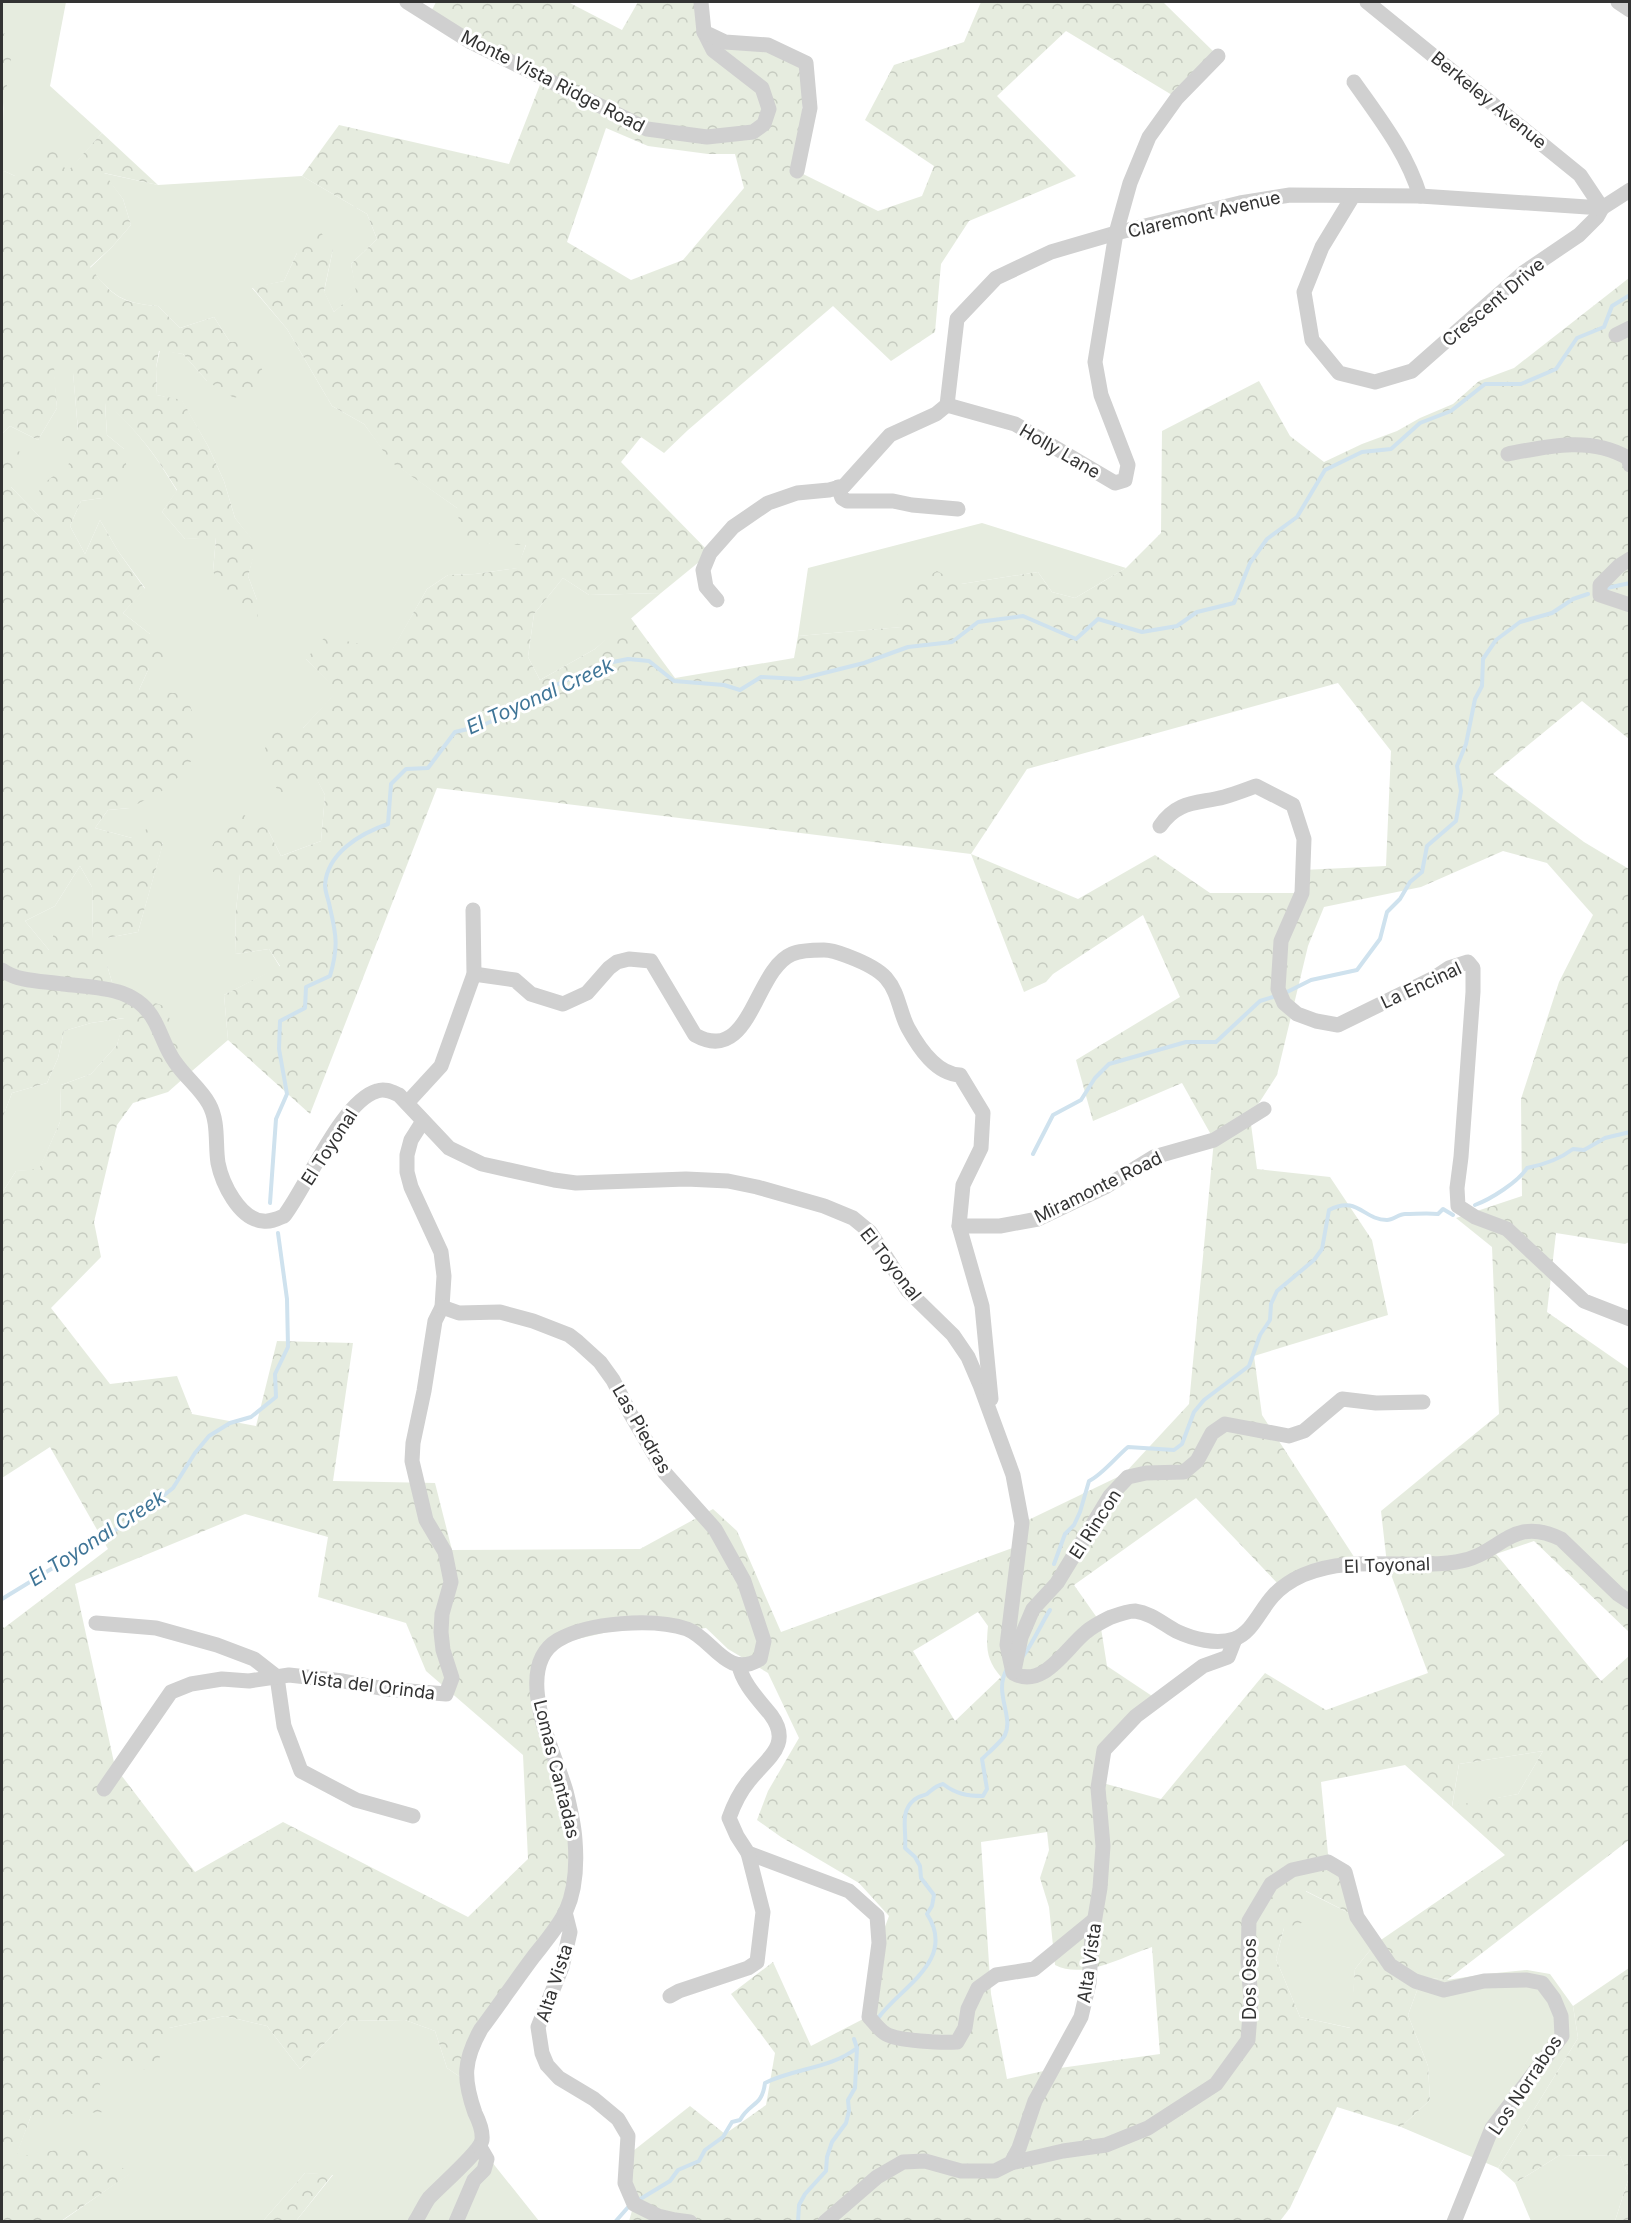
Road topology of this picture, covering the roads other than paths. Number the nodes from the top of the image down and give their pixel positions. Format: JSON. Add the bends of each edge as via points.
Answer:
{"nodes":[{"id":1,"x":407,"y":2,"type":"edge"},
{"id":2,"x":701,"y":2,"type":"edge"},
{"id":3,"x":1367,"y":2,"type":"edge"},
{"id":4,"x":1618,"y":2,"type":"edge"},
{"id":5,"x":1629,"y":10,"type":"edge"},
{"id":6,"x":705,"y":32,"type":"junction"},
{"id":7,"x":1218,"y":56,"type":"dead end"},
{"id":8,"x":1354,"y":82,"type":"dead end"},
{"id":9,"x":797,"y":171,"type":"dead end"},
{"id":10,"x":1629,"y":190,"type":"edge"},
{"id":11,"x":1353,"y":196,"type":"junction"},
{"id":12,"x":1420,"y":196,"type":"junction"},
{"id":13,"x":1602,"y":208,"type":"junction"},
{"id":14,"x":1116,"y":233,"type":"junction"},
{"id":15,"x":947,"y":405,"type":"junction"},
{"id":16,"x":1508,"y":454,"type":"dead end"},
{"id":17,"x":1629,"y":465,"type":"edge"},
{"id":18,"x":838,"y":488,"type":"junction"},
{"id":19,"x":958,"y":509,"type":"dead end"},
{"id":20,"x":1629,"y":559,"type":"edge"},
{"id":21,"x":717,"y":600,"type":"dead end"},
{"id":22,"x":1629,"y":605,"type":"edge"},
{"id":23,"x":1160,"y":825,"type":"dead end"},
{"id":24,"x":473,"y":910,"type":"dead end"},
{"id":25,"x":2,"y":970,"type":"edge"},
{"id":26,"x":474,"y":974,"type":"junction"},
{"id":27,"x":407,"y":1103,"type":"junction"},
{"id":28,"x":1264,"y":1109,"type":"dead end"},
{"id":29,"x":423,"y":1121,"type":"junction"},
{"id":30,"x":959,"y":1226,"type":"junction"},
{"id":31,"x":442,"y":1307,"type":"junction"},
{"id":32,"x":1629,"y":1319,"type":"edge"},
{"id":33,"x":1423,"y":1402,"type":"dead end"},
{"id":34,"x":993,"y":1417,"type":"junction"},
{"id":35,"x":1629,"y":1602,"type":"edge"},
{"id":36,"x":96,"y":1623,"type":"dead end"},
{"id":37,"x":1235,"y":1639,"type":"junction"},
{"id":38,"x":739,"y":1665,"type":"junction"},
{"id":39,"x":1014,"y":1673,"type":"junction"},
{"id":40,"x":277,"y":1677,"type":"junction"},
{"id":41,"x":104,"y":1789,"type":"dead end"},
{"id":42,"x":413,"y":1816,"type":"dead end"},
{"id":43,"x":748,"y":1853,"type":"junction"},
{"id":44,"x":566,"y":1912,"type":"junction"},
{"id":45,"x":1094,"y":1920,"type":"junction"},
{"id":46,"x":1542,"y":1983,"type":"joint"},
{"id":47,"x":670,"y":1996,"type":"dead end"},
{"id":48,"x":480,"y":2147,"type":"junction"},
{"id":49,"x":1011,"y":2163,"type":"junction"},
{"id":50,"x":415,"y":2222,"type":"edge"},
{"id":51,"x":456,"y":2222,"type":"edge"},
{"id":52,"x":690,"y":2222,"type":"edge"},
{"id":53,"x":825,"y":2222,"type":"edge"},
{"id":54,"x":1454,"y":2222,"type":"edge"}],
"edges":[{"from":1,"to":6,"type":"street","name":"Monte Vista Ridge Road","via":[[469,41],[647,129],[707,137],[753,132],[764,124],[769,109],[762,88],[714,50]]},
{"from":2,"to":6,"type":"street"},
{"from":3,"to":13,"type":"street","name":"Berkeley Avenue","via":[[1580,175]]},
{"from":4,"to":5,"type":"street"},
{"from":6,"to":9,"type":"street","via":[[725,42],[768,45],[806,63],[810,108]]},
{"from":7,"to":14,"type":"street","name":"Holly Lane","via":[[1177,98],[1149,137],[1130,183]]},
{"from":8,"to":12,"type":"street","via":[[1396,140]]},
{"from":10,"to":13,"type":"street"},
{"from":11,"to":12,"type":"street","name":"Claremont Avenue"},
{"from":11,"to":13,"type":"street","name":"Crescent Drive","via":[[1322,247],[1304,291],[1312,340],[1339,373],[1375,382],[1412,370],[1523,273],[1579,235]]},
{"from":11,"to":14,"type":"street","name":"Claremont Avenue","via":[[1270,198]]},
{"from":12,"to":13,"type":"street","name":"Claremont Avenue"},
{"from":14,"to":15,"type":"street","name":"Claremont Avenue","via":[[1051,252],[996,278],[957,319]]},
{"from":14,"to":15,"type":"street","name":"Holly Lane","via":[[1095,362],[1101,395],[1128,465],[1125,480],[1115,483],[1015,424]]},
{"from":15,"to":18,"type":"street","via":[[890,435]]},
{"from":16,"to":17,"type":"street","via":[[1550,446],[1595,444],[1628,458]]},
{"from":18,"to":19,"type":"street","via":[[847,501],[893,501]]},
{"from":18,"to":21,"type":"street","via":[[797,493],[768,503],[734,527],[710,554],[703,570],[706,587]]},
{"from":20,"to":22,"type":"street","via":[[1600,585],[1600,595]]},
{"from":23,"to":32,"type":"street","name":"La Encinal","via":[[1167,815],[1187,803],[1256,786],[1293,805],[1304,839],[1302,893],[1281,941],[1278,989],[1284,1003],[1297,1014],[1338,1024],[1468,962],[1473,968],[1473,992],[1456,1188],[1458,1206],[1507,1229],[1584,1301]]},
{"from":24,"to":26,"type":"street"},
{"from":25,"to":27,"type":"street","name":"El Toyonal","via":[[26,979],[114,989],[143,1004],[173,1061],[210,1105],[218,1164],[228,1189],[250,1217],[260,1221],[284,1216],[341,1124],[366,1097],[378,1090],[389,1090]]},
{"from":26,"to":27,"type":"street","via":[[441,1066]]},
{"from":26,"to":30,"type":"street","via":[[515,980],[531,994],[563,1004],[587,993],[617,962],[651,961],[695,1035],[718,1041],[731,1036],[746,1022],[775,968],[792,954],[825,950],[865,963],[892,987],[907,1027],[923,1051],[944,1070],[960,1075],[983,1113],[981,1148],[963,1185]]},
{"from":27,"to":29,"type":"street","name":"El Toyonal"},
{"from":28,"to":30,"type":"street","name":"Miramonte Road","via":[[1214,1140],[1154,1157],[1105,1187],[1038,1219],[1000,1226]]},
{"from":29,"to":31,"type":"street","name":"Vista del Orinda","via":[[411,1140],[407,1172],[441,1252]]},
{"from":29,"to":34,"type":"street","name":"El Toyonal","via":[[449,1148],[462,1155],[482,1164],[539,1177],[576,1183],[728,1181],[824,1206],[853,1218],[870,1232],[908,1291],[953,1335],[968,1357]]},
{"from":30,"to":34,"type":"street","via":[[982,1306]]},
{"from":31,"to":38,"type":"street","name":"Las Piedras","via":[[459,1313],[500,1312],[533,1321],[569,1335],[600,1362],[665,1473],[715,1529],[744,1581],[764,1641],[760,1659]]},
{"from":31,"to":40,"type":"street","name":"Vista del Orinda","via":[[435,1321],[412,1461],[426,1520],[445,1552],[450,1582],[441,1632],[442,1650],[452,1678],[446,1694],[289,1675]]},
{"from":33,"to":39,"type":"street","name":"El Rincon","via":[[1342,1399],[1304,1431],[1288,1436],[1225,1424],[1212,1433],[1197,1461],[1184,1472],[1128,1477],[1110,1496],[1057,1583],[1033,1609],[1021,1637]]},
{"from":34,"to":39,"type":"street","name":"El Toyonal","via":[[1013,1475],[1022,1523],[1007,1645]]},
{"from":35,"to":37,"type":"street","name":"El Toyonal","via":[[1561,1539],[1527,1530],[1491,1550],[1457,1562],[1358,1563],[1303,1575],[1281,1587],[1247,1631]]},
{"from":36,"to":40,"type":"street","via":[[156,1628],[217,1645],[254,1659]]},
{"from":37,"to":39,"type":"street","via":[[1200,1639],[1134,1611],[1118,1614],[1093,1627],[1040,1675],[1022,1678]]},
{"from":37,"to":45,"type":"street","name":"Alta Vista","via":[[1228,1657],[1203,1666],[1136,1716],[1104,1750],[1098,1788],[1103,1846]]},
{"from":38,"to":43,"type":"street","via":[[740,1674],[774,1720],[780,1735],[776,1752],[736,1799],[729,1818]]},
{"from":38,"to":44,"type":"street","name":"Lomas Cantadas","via":[[729,1662],[689,1630],[667,1624],[614,1625],[578,1632],[550,1645],[542,1656],[538,1669],[539,1702],[575,1837],[574,1887]]},
{"from":40,"to":41,"type":"street","name":"Vista del Orinda","via":[[207,1681],[171,1692]]},
{"from":40,"to":42,"type":"street","via":[[284,1726],[301,1771],[356,1800]]},
{"from":43,"to":45,"type":"street","via":[[849,1891],[877,1916],[879,1943],[869,2016],[884,2034],[893,2037],[957,2042],[978,1988],[996,1975],[1034,1969]]},
{"from":43,"to":47,"type":"street","via":[[762,1912],[757,1962]]},
{"from":44,"to":48,"type":"street","name":"Lomas Cantadas","via":[[481,2029],[467,2058],[466,2081],[482,2131]]},
{"from":44,"to":52,"type":"street","name":"Alta Vista","via":[[570,1932],[562,1967],[538,2027],[542,2054],[559,2078],[602,2104],[628,2136],[625,2183],[634,2204],[658,2216]]},
{"from":45,"to":49,"type":"street","name":"Alta Vista","via":[[1089,1983],[1081,2017],[1035,2102]]},
{"from":46,"to":49,"type":"street","name":"Dos Osos","via":[[1484,1981],[1444,1990],[1415,1981],[1390,1965],[1357,1917],[1345,1872],[1328,1862],[1292,1870],[1271,1884],[1249,1921],[1248,2040],[1216,2084],[1148,2128],[1106,2145]]},
{"from":46,"to":54,"type":"street","name":"Los Norrabos","via":[[1561,2016],[1562,2036],[1492,2128]]},
{"from":48,"to":50,"type":"street","via":[[428,2199]]},
{"from":48,"to":51,"type":"street","name":"Lomas Cantadas","via":[[487,2159],[484,2170],[474,2180]]},
{"from":49,"to":53,"type":"street","via":[[995,2171],[961,2171],[926,2161],[903,2162],[877,2177]]}]}
